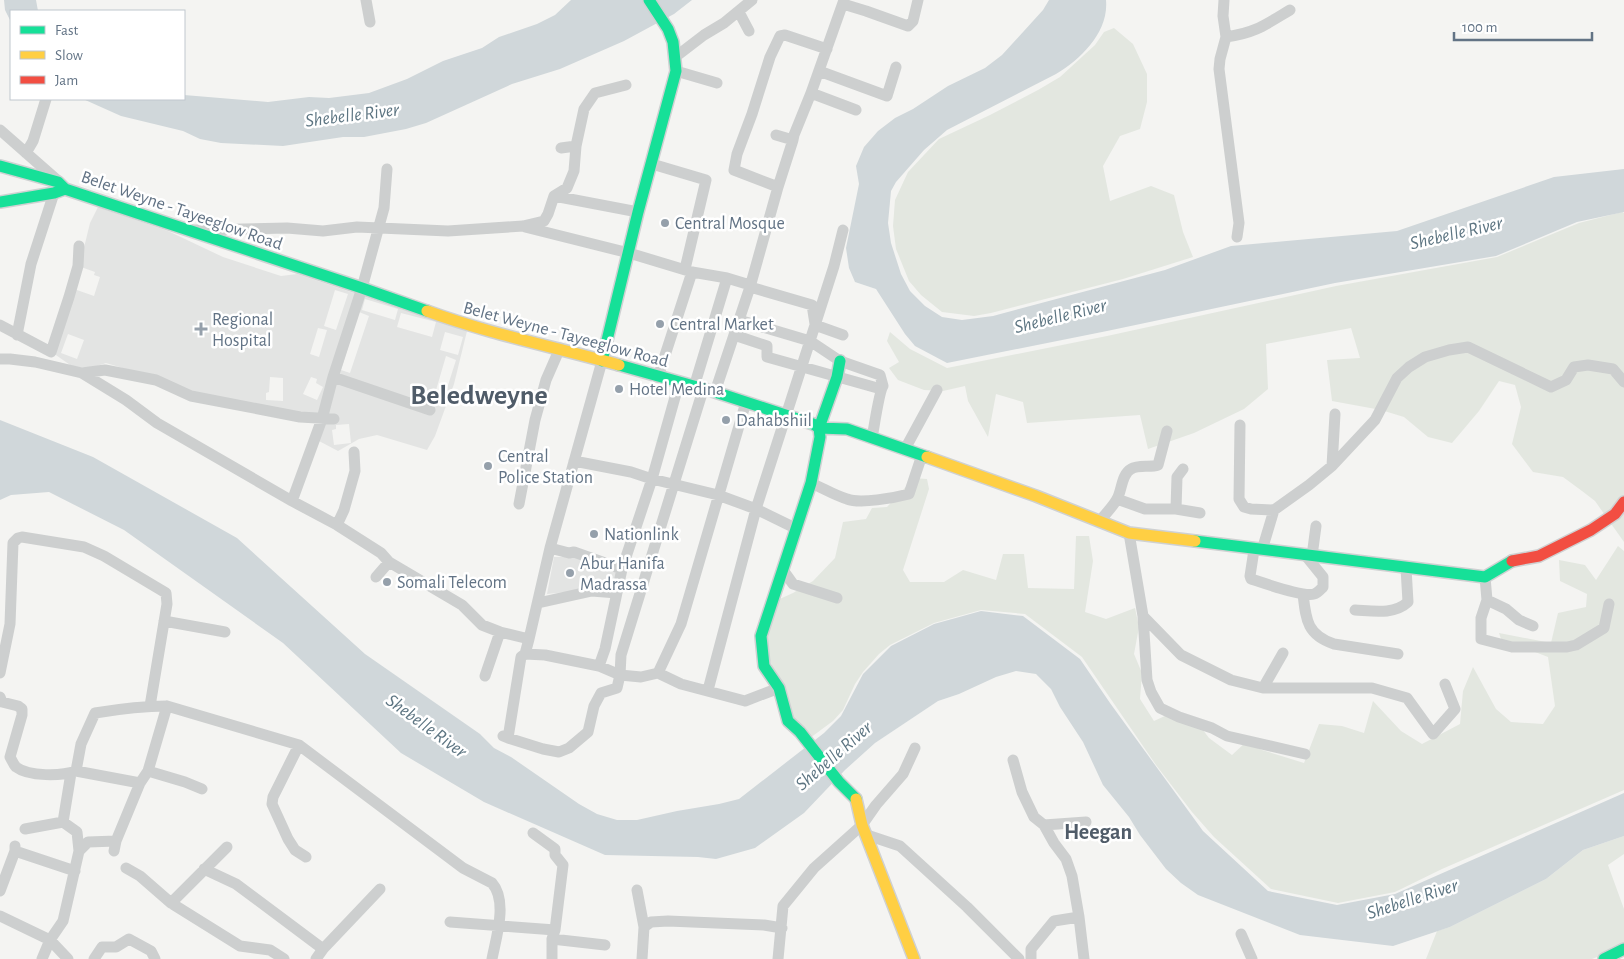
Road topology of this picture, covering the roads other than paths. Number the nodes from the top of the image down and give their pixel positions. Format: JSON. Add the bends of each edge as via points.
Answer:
{"nodes":[{"id":1,"x":366,"y":0,"type":"edge"},
{"id":2,"x":649,"y":0,"type":"edge"},
{"id":3,"x":752,"y":0,"type":"edge"},
{"id":4,"x":918,"y":0,"type":"edge"},
{"id":5,"x":1224,"y":0,"type":"edge"},
{"id":6,"x":843,"y":2,"type":"edge"},
{"id":7,"x":1290,"y":10,"type":"dead end"},
{"id":8,"x":738,"y":12,"type":"junction"},
{"id":9,"x":370,"y":22,"type":"dead end"},
{"id":10,"x":749,"y":31,"type":"dead end"},
{"id":11,"x":1226,"y":37,"type":"junction"},
{"id":12,"x":826,"y":49,"type":"junction"},
{"id":13,"x":674,"y":58,"type":"junction"},
{"id":14,"x":896,"y":67,"type":"dead end"},
{"id":15,"x":676,"y":71,"type":"junction"},
{"id":16,"x":819,"y":71,"type":"junction"},
{"id":17,"x":717,"y":83,"type":"dead end"},
{"id":18,"x":626,"y":85,"type":"dead end"},
{"id":19,"x":811,"y":93,"type":"junction"},
{"id":20,"x":46,"y":100,"type":"edge"},
{"id":21,"x":856,"y":110,"type":"dead end"},
{"id":22,"x":0,"y":130,"type":"edge"},
{"id":23,"x":776,"y":135,"type":"dead end"},
{"id":24,"x":793,"y":140,"type":"junction"},
{"id":25,"x":576,"y":146,"type":"junction"},
{"id":26,"x":560,"y":148,"type":"dead end"},
{"id":27,"x":26,"y":153,"type":"junction"},
{"id":28,"x":652,"y":164,"type":"junction"},
{"id":29,"x":0,"y":166,"type":"edge"},
{"id":30,"x":387,"y":169,"type":"dead end"},
{"id":31,"x":778,"y":187,"type":"junction"},
{"id":32,"x":59,"y":188,"type":"junction"},
{"id":33,"x":554,"y":196,"type":"junction"},
{"id":34,"x":0,"y":202,"type":"edge"},
{"id":35,"x":638,"y":212,"type":"junction"},
{"id":36,"x":523,"y":226,"type":"junction"},
{"id":37,"x":379,"y":229,"type":"junction"},
{"id":38,"x":186,"y":230,"type":"junction"},
{"id":39,"x":842,"y":230,"type":"dead end"},
{"id":40,"x":1237,"y":237,"type":"dead end"},
{"id":41,"x":79,"y":246,"type":"dead end"},
{"id":42,"x":629,"y":253,"type":"junction"},
{"id":43,"x":689,"y":271,"type":"junction"},
{"id":44,"x":727,"y":278,"type":"junction"},
{"id":45,"x":750,"y":286,"type":"junction"},
{"id":46,"x":362,"y":288,"type":"junction"},
{"id":47,"x":738,"y":320,"type":"junction"},
{"id":48,"x":0,"y":325,"type":"edge"},
{"id":49,"x":815,"y":325,"type":"junction"},
{"id":50,"x":17,"y":335,"type":"junction"},
{"id":51,"x":734,"y":335,"type":"junction"},
{"id":52,"x":843,"y":335,"type":"dead end"},
{"id":53,"x":810,"y":341,"type":"junction"},
{"id":54,"x":560,"y":348,"type":"junction"},
{"id":55,"x":0,"y":359,"type":"edge"},
{"id":56,"x":602,"y":361,"type":"junction"},
{"id":57,"x":840,"y":361,"type":"junction"},
{"id":58,"x":802,"y":367,"type":"junction"},
{"id":59,"x":82,"y":373,"type":"junction"},
{"id":60,"x":333,"y":377,"type":"junction"},
{"id":61,"x":658,"y":377,"type":"junction"},
{"id":62,"x":837,"y":377,"type":"junction"},
{"id":63,"x":679,"y":382,"type":"junction"},
{"id":64,"x":1624,"y":382,"type":"edge"},
{"id":65,"x":698,"y":388,"type":"junction"},
{"id":66,"x":881,"y":389,"type":"junction"},
{"id":67,"x":937,"y":390,"type":"dead end"},
{"id":68,"x":715,"y":392,"type":"junction"},
{"id":69,"x":746,"y":402,"type":"junction"},
{"id":70,"x":430,"y":410,"type":"dead end"},
{"id":71,"x":1334,"y":414,"type":"dead end"},
{"id":72,"x":786,"y":416,"type":"junction"},
{"id":73,"x":322,"y":419,"type":"junction"},
{"id":74,"x":334,"y":419,"type":"dead end"},
{"id":75,"x":1240,"y":425,"type":"dead end"},
{"id":76,"x":819,"y":428,"type":"junction"},
{"id":77,"x":1167,"y":431,"type":"dead end"},
{"id":78,"x":872,"y":438,"type":"junction"},
{"id":79,"x":905,"y":449,"type":"junction"},
{"id":80,"x":354,"y":452,"type":"dead end"},
{"id":81,"x":922,"y":455,"type":"junction"},
{"id":82,"x":574,"y":461,"type":"junction"},
{"id":83,"x":1332,"y":466,"type":"junction"},
{"id":84,"x":1183,"y":468,"type":"dead end"},
{"id":85,"x":652,"y":479,"type":"junction"},
{"id":86,"x":811,"y":483,"type":"junction"},
{"id":87,"x":674,"y":484,"type":"junction"},
{"id":88,"x":718,"y":495,"type":"junction"},
{"id":89,"x":1118,"y":499,"type":"junction"},
{"id":90,"x":292,"y":501,"type":"junction"},
{"id":91,"x":1624,"y":502,"type":"edge"},
{"id":92,"x":519,"y":504,"type":"dead end"},
{"id":93,"x":1176,"y":508,"type":"junction"},
{"id":94,"x":756,"y":509,"type":"junction"},
{"id":95,"x":1274,"y":510,"type":"junction"},
{"id":96,"x":1200,"y":513,"type":"dead end"},
{"id":97,"x":1099,"y":522,"type":"junction"},
{"id":98,"x":337,"y":524,"type":"junction"},
{"id":99,"x":1316,"y":526,"type":"dead end"},
{"id":100,"x":796,"y":528,"type":"junction"},
{"id":101,"x":1129,"y":533,"type":"junction"},
{"id":102,"x":550,"y":548,"type":"junction"},
{"id":103,"x":1258,"y":550,"type":"junction"},
{"id":104,"x":1309,"y":556,"type":"junction"},
{"id":105,"x":389,"y":562,"type":"junction"},
{"id":106,"x":1406,"y":568,"type":"junction"},
{"id":107,"x":622,"y":569,"type":"junction"},
{"id":108,"x":783,"y":570,"type":"junction"},
{"id":109,"x":376,"y":577,"type":"dead end"},
{"id":110,"x":1485,"y":577,"type":"junction"},
{"id":111,"x":617,"y":593,"type":"junction"},
{"id":112,"x":1303,"y":594,"type":"junction"},
{"id":113,"x":837,"y":598,"type":"dead end"},
{"id":114,"x":1487,"y":600,"type":"junction"},
{"id":115,"x":538,"y":603,"type":"junction"},
{"id":116,"x":1609,"y":604,"type":"dead end"},
{"id":117,"x":1355,"y":610,"type":"dead end"},
{"id":118,"x":1142,"y":616,"type":"junction"},
{"id":119,"x":164,"y":621,"type":"junction"},
{"id":120,"x":1532,"y":626,"type":"dead end"},
{"id":121,"x":225,"y":632,"type":"dead end"},
{"id":122,"x":500,"y":632,"type":"junction"},
{"id":123,"x":529,"y":639,"type":"junction"},
{"id":124,"x":1283,"y":653,"type":"dead end"},
{"id":125,"x":524,"y":654,"type":"junction"},
{"id":126,"x":1398,"y":654,"type":"dead end"},
{"id":127,"x":599,"y":666,"type":"junction"},
{"id":128,"x":0,"y":673,"type":"edge"},
{"id":129,"x":658,"y":673,"type":"junction"},
{"id":130,"x":620,"y":675,"type":"junction"},
{"id":131,"x":485,"y":676,"type":"dead end"},
{"id":132,"x":1445,"y":684,"type":"dead end"},
{"id":133,"x":778,"y":688,"type":"junction"},
{"id":134,"x":1263,"y":688,"type":"junction"},
{"id":135,"x":708,"y":690,"type":"junction"},
{"id":136,"x":0,"y":697,"type":"edge"},
{"id":137,"x":150,"y":706,"type":"junction"},
{"id":138,"x":168,"y":706,"type":"junction"},
{"id":139,"x":299,"y":745,"type":"junction"},
{"id":140,"x":916,"y":748,"type":"dead end"},
{"id":141,"x":1305,"y":754,"type":"dead end"},
{"id":142,"x":1013,"y":760,"type":"dead end"},
{"id":143,"x":148,"y":771,"type":"junction"},
{"id":144,"x":73,"y":772,"type":"junction"},
{"id":145,"x":140,"y":783,"type":"junction"},
{"id":146,"x":202,"y":789,"type":"dead end"},
{"id":147,"x":63,"y":822,"type":"junction"},
{"id":148,"x":1086,"y":822,"type":"dead end"},
{"id":149,"x":1044,"y":825,"type":"junction"},
{"id":150,"x":25,"y":829,"type":"dead end"},
{"id":151,"x":864,"y":830,"type":"junction"},
{"id":152,"x":533,"y":833,"type":"dead end"},
{"id":153,"x":228,"y":847,"type":"dead end"},
{"id":154,"x":79,"y":851,"type":"junction"},
{"id":155,"x":306,"y":857,"type":"dead end"},
{"id":156,"x":126,"y":868,"type":"dead end"},
{"id":157,"x":204,"y":869,"type":"junction"},
{"id":158,"x":75,"y":871,"type":"junction"},
{"id":159,"x":380,"y":889,"type":"dead end"},
{"id":160,"x":637,"y":890,"type":"dead end"},
{"id":161,"x":0,"y":891,"type":"edge"},
{"id":162,"x":171,"y":902,"type":"junction"},
{"id":163,"x":0,"y":916,"type":"edge"},
{"id":164,"x":1079,"y":917,"type":"junction"},
{"id":165,"x":450,"y":922,"type":"dead end"},
{"id":166,"x":498,"y":926,"type":"junction"},
{"id":167,"x":644,"y":927,"type":"junction"},
{"id":168,"x":782,"y":928,"type":"junction"},
{"id":169,"x":1241,"y":934,"type":"dead end"},
{"id":170,"x":554,"y":935,"type":"junction"},
{"id":171,"x":50,"y":940,"type":"junction"},
{"id":172,"x":605,"y":945,"type":"dead end"},
{"id":173,"x":323,"y":948,"type":"junction"},
{"id":174,"x":1622,"y":953,"type":"edge"},
{"id":175,"x":42,"y":959,"type":"edge"},
{"id":176,"x":68,"y":959,"type":"edge"},
{"id":177,"x":94,"y":959,"type":"edge"},
{"id":178,"x":155,"y":959,"type":"edge"},
{"id":179,"x":284,"y":959,"type":"edge"},
{"id":180,"x":316,"y":959,"type":"edge"},
{"id":181,"x":492,"y":959,"type":"edge"},
{"id":182,"x":552,"y":959,"type":"edge"},
{"id":183,"x":642,"y":959,"type":"edge"},
{"id":184,"x":778,"y":959,"type":"edge"},
{"id":185,"x":914,"y":959,"type":"edge"},
{"id":186,"x":1019,"y":959,"type":"edge"},
{"id":187,"x":1031,"y":959,"type":"edge"},
{"id":188,"x":1084,"y":959,"type":"edge"},
{"id":189,"x":1252,"y":959,"type":"edge"},
{"id":190,"x":1604,"y":959,"type":"edge"}],
"edges":[{"from":1,"to":9,"type":"street"},
{"from":2,"to":13,"type":"main road","via":[[674,42]]},
{"from":3,"to":8,"type":"street"},
{"from":4,"to":6,"type":"street","via":[[913,21],[908,26]]},
{"from":5,"to":11,"type":"street"},
{"from":6,"to":12,"type":"street"},
{"from":7,"to":11,"type":"street","via":[[1257,30]]},
{"from":8,"to":10,"type":"street"},
{"from":8,"to":13,"type":"street"},
{"from":11,"to":40,"type":"street","via":[[1219,69],[1239,223]]},
{"from":12,"to":16,"type":"street"},
{"from":12,"to":31,"type":"street","via":[[785,35],[780,36],[770,57],[734,170]]},
{"from":13,"to":15,"type":"main road"},
{"from":14,"to":16,"type":"street","via":[[887,96]]},
{"from":15,"to":17,"type":"street"},
{"from":15,"to":28,"type":"main road"},
{"from":16,"to":19,"type":"street"},
{"from":18,"to":25,"type":"street","via":[[595,93],[584,109]]},
{"from":19,"to":21,"type":"street"},
{"from":19,"to":24,"type":"street"},
{"from":20,"to":27,"type":"street"},
{"from":22,"to":27,"type":"street"},
{"from":23,"to":24,"type":"street"},
{"from":24,"to":31,"type":"street"},
{"from":25,"to":26,"type":"street"},
{"from":25,"to":33,"type":"street","via":[[574,171],[567,188]]},
{"from":27,"to":32,"type":"street"},
{"from":28,"to":35,"type":"main road"},
{"from":28,"to":43,"type":"street","via":[[706,180]]},
{"from":29,"to":32,"type":"main road","name":"Belet Weyne - Tayeeglow Road"},
{"from":30,"to":37,"type":"street"},
{"from":31,"to":45,"type":"street"},
{"from":32,"to":34,"type":"main road"},
{"from":32,"to":38,"type":"main road","name":"Belet Weyne - Tayeeglow Road"},
{"from":32,"to":50,"type":"street","via":[[32,264]]},
{"from":33,"to":35,"type":"street"},
{"from":33,"to":36,"type":"street","via":[[544,221]]},
{"from":35,"to":42,"type":"main road"},
{"from":36,"to":37,"type":"street","via":[[448,231]]},
{"from":36,"to":42,"type":"street"},
{"from":37,"to":38,"type":"street","via":[[357,227],[323,231],[288,223]]},
{"from":37,"to":46,"type":"street"},
{"from":38,"to":46,"type":"main road","name":"Belet Weyne - Tayeeglow Road"},
{"from":39,"to":49,"type":"street"},
{"from":41,"to":50,"type":"street","via":[[78,266],[51,352]]},
{"from":42,"to":43,"type":"street"},
{"from":42,"to":56,"type":"main road"},
{"from":43,"to":44,"type":"street"},
{"from":43,"to":61,"type":"street"},
{"from":44,"to":45,"type":"street"},
{"from":44,"to":65,"type":"street"},
{"from":45,"to":47,"type":"street"},
{"from":45,"to":49,"type":"street","via":[[812,305]]},
{"from":46,"to":54,"type":"main road","name":"Belet Weyne - Tayeeglow Road","via":[[463,324]]},
{"from":46,"to":60,"type":"street"},
{"from":47,"to":51,"type":"street"},
{"from":47,"to":53,"type":"street"},
{"from":48,"to":50,"type":"street"},
{"from":49,"to":52,"type":"street"},
{"from":49,"to":53,"type":"street"},
{"from":51,"to":58,"type":"street","via":[[767,346],[766,357]]},
{"from":51,"to":68,"type":"street"},
{"from":53,"to":57,"type":"street"},
{"from":53,"to":58,"type":"street"},
{"from":54,"to":56,"type":"main road","name":"Belet Weyne - Tayeeglow Road"},
{"from":54,"to":92,"type":"street","via":[[546,380],[535,420]]},
{"from":55,"to":59,"type":"street","via":[[35,362]]},
{"from":56,"to":61,"type":"main road","name":"Belet Weyne - Tayeeglow Road"},
{"from":56,"to":82,"type":"street"},
{"from":57,"to":62,"type":"main road"},
{"from":57,"to":66,"type":"street","via":[[880,375]]},
{"from":58,"to":62,"type":"street"},
{"from":58,"to":72,"type":"street"},
{"from":59,"to":73,"type":"street","via":[[105,370],[156,380],[191,396]]},
{"from":59,"to":90,"type":"street","via":[[157,423]]},
{"from":60,"to":70,"type":"street"},
{"from":60,"to":73,"type":"street"},
{"from":61,"to":63,"type":"main road","name":"Belet Weyne - Tayeeglow Road"},
{"from":62,"to":66,"type":"street"},
{"from":62,"to":76,"type":"main road"},
{"from":63,"to":65,"type":"main road","name":"Belet Weyne - Tayeeglow Road"},
{"from":63,"to":85,"type":"street"},
{"from":64,"to":83,"type":"street","via":[[1613,369],[1588,364],[1574,367],[1566,380],[1551,387],[1468,347],[1449,350],[1425,357],[1409,367],[1398,378],[1375,420]]},
{"from":65,"to":68,"type":"main road","name":"Belet Weyne - Tayeeglow Road"},
{"from":65,"to":87,"type":"street"},
{"from":66,"to":78,"type":"street"},
{"from":67,"to":79,"type":"street"},
{"from":68,"to":69,"type":"main road","name":"Belet Weyne - Tayeeglow Road"},
{"from":69,"to":72,"type":"main road","name":"Belet Weyne - Tayeeglow Road"},
{"from":69,"to":88,"type":"street"},
{"from":71,"to":83,"type":"street"},
{"from":72,"to":76,"type":"main road","name":"Belet Weyne - Tayeeglow Road"},
{"from":72,"to":94,"type":"street"},
{"from":73,"to":74,"type":"street"},
{"from":73,"to":90,"type":"street"},
{"from":75,"to":95,"type":"street","via":[[1239,500],[1244,507],[1251,509]]},
{"from":76,"to":78,"type":"main road","via":[[846,428]]},
{"from":76,"to":86,"type":"main road"},
{"from":77,"to":89,"type":"street","via":[[1158,465],[1131,468]]},
{"from":78,"to":79,"type":"main road"},
{"from":79,"to":81,"type":"main road"},
{"from":80,"to":98,"type":"street","via":[[355,471]]},
{"from":81,"to":86,"type":"street","via":[[909,494],[891,499],[848,500]]},
{"from":81,"to":97,"type":"main road"},
{"from":82,"to":85,"type":"street"},
{"from":82,"to":102,"type":"street"},
{"from":83,"to":95,"type":"street"},
{"from":84,"to":93,"type":"street","via":[[1177,477]]},
{"from":85,"to":87,"type":"street"},
{"from":85,"to":107,"type":"street"},
{"from":86,"to":100,"type":"main road"},
{"from":87,"to":88,"type":"street"},
{"from":87,"to":130,"type":"street","via":[[621,655]]},
{"from":88,"to":94,"type":"street"},
{"from":88,"to":129,"type":"street","via":[[681,624]]},
{"from":89,"to":93,"type":"street","via":[[1145,509]]},
{"from":89,"to":97,"type":"street"},
{"from":90,"to":98,"type":"street"},
{"from":91,"to":110,"type":"main road","via":[[1615,514],[1590,530],[1539,556],[1509,562]]},
{"from":93,"to":96,"type":"street"},
{"from":94,"to":100,"type":"street"},
{"from":94,"to":135,"type":"street"},
{"from":95,"to":103,"type":"street"},
{"from":97,"to":101,"type":"main road"},
{"from":98,"to":105,"type":"street"},
{"from":99,"to":104,"type":"street"},
{"from":100,"to":108,"type":"main road"},
{"from":101,"to":103,"type":"main road"},
{"from":101,"to":118,"type":"street"},
{"from":102,"to":107,"type":"street","via":[[574,552]]},
{"from":102,"to":115,"type":"street"},
{"from":103,"to":104,"type":"main road"},
{"from":103,"to":112,"type":"street","via":[[1251,579]]},
{"from":104,"to":106,"type":"main road"},
{"from":104,"to":112,"type":"street","via":[[1322,577],[1323,587],[1313,595]]},
{"from":105,"to":109,"type":"street"},
{"from":105,"to":122,"type":"street","via":[[462,605],[482,625]]},
{"from":106,"to":110,"type":"main road"},
{"from":106,"to":117,"type":"street","via":[[1408,602],[1402,608]]},
{"from":107,"to":111,"type":"street"},
{"from":108,"to":113,"type":"street","via":[[793,584]]},
{"from":108,"to":133,"type":"main road","via":[[761,636],[764,666]]},
{"from":110,"to":114,"type":"street"},
{"from":111,"to":115,"type":"street","via":[[592,591]]},
{"from":111,"to":127,"type":"street"},
{"from":112,"to":126,"type":"street","via":[[1306,620],[1325,641]]},
{"from":114,"to":116,"type":"street","via":[[1481,618],[1481,639],[1512,647],[1576,645],[1604,628]]},
{"from":114,"to":120,"type":"street"},
{"from":115,"to":123,"type":"street"},
{"from":118,"to":134,"type":"street","via":[[1181,655],[1231,680]]},
{"from":118,"to":141,"type":"street","via":[[1147,680],[1160,708],[1227,736]]},
{"from":119,"to":121,"type":"street"},
{"from":119,"to":128,"type":"street","via":[[167,596],[160,589],[84,547],[22,537],[13,543],[10,624]]},
{"from":119,"to":137,"type":"street"},
{"from":122,"to":123,"type":"street"},
{"from":122,"to":131,"type":"street"},
{"from":123,"to":125,"type":"street"},
{"from":124,"to":134,"type":"street"},
{"from":125,"to":127,"type":"street"},
{"from":125,"to":130,"type":"street","via":[[505,737],[559,752],[588,732],[594,706],[601,693],[617,688]]},
{"from":127,"to":130,"type":"street"},
{"from":129,"to":130,"type":"street","via":[[641,677]]},
{"from":129,"to":135,"type":"street","via":[[681,684]]},
{"from":132,"to":134,"type":"street","via":[[1455,709],[1434,734],[1407,698],[1372,688]]},
{"from":133,"to":135,"type":"street","via":[[745,701]]},
{"from":133,"to":151,"type":"main road","via":[[788,721],[856,799]]},
{"from":136,"to":144,"type":"street","via":[[2,702],[22,709],[10,757],[15,766],[38,775]]},
{"from":137,"to":138,"type":"street"},
{"from":137,"to":144,"type":"street","via":[[95,713],[80,744]]},
{"from":138,"to":139,"type":"street"},
{"from":138,"to":143,"type":"street"},
{"from":139,"to":155,"type":"street","via":[[272,804],[295,850]]},
{"from":139,"to":166,"type":"street","via":[[463,868],[492,883],[496,887],[501,910]]},
{"from":140,"to":151,"type":"street","via":[[903,774],[876,805]]},
{"from":142,"to":149,"type":"street","via":[[1034,817]]},
{"from":143,"to":145,"type":"street"},
{"from":143,"to":146,"type":"street"},
{"from":144,"to":145,"type":"street"},
{"from":144,"to":147,"type":"street"},
{"from":145,"to":154,"type":"street","via":[[115,846],[88,842]]},
{"from":147,"to":150,"type":"street"},
{"from":147,"to":154,"type":"street","via":[[77,832]]},
{"from":148,"to":149,"type":"street"},
{"from":149,"to":164,"type":"street","via":[[1066,859]]},
{"from":151,"to":168,"type":"street","via":[[814,868],[783,906]]},
{"from":151,"to":185,"type":"main road"},
{"from":151,"to":186,"type":"street","via":[[900,846]]},
{"from":152,"to":170,"type":"street","via":[[555,849],[555,855],[563,865]]},
{"from":153,"to":157,"type":"street"},
{"from":154,"to":158,"type":"street"},
{"from":156,"to":162,"type":"street"},
{"from":157,"to":162,"type":"street"},
{"from":157,"to":173,"type":"street","via":[[236,884]]},
{"from":158,"to":161,"type":"street","via":[[15,848]]},
{"from":158,"to":171,"type":"street","via":[[63,921]]},
{"from":159,"to":173,"type":"street"},
{"from":160,"to":167,"type":"street"},
{"from":162,"to":179,"type":"street","via":[[240,946],[270,950]]},
{"from":163,"to":171,"type":"street"},
{"from":164,"to":187,"type":"street","via":[[1054,921],[1031,949]]},
{"from":164,"to":188,"type":"street"},
{"from":165,"to":166,"type":"street"},
{"from":166,"to":170,"type":"street"},
{"from":166,"to":181,"type":"street"},
{"from":167,"to":168,"type":"street","via":[[651,922],[668,921]]},
{"from":167,"to":183,"type":"street"},
{"from":168,"to":184,"type":"street"},
{"from":169,"to":189,"type":"street"},
{"from":170,"to":172,"type":"street"},
{"from":170,"to":182,"type":"street"},
{"from":171,"to":175,"type":"street"},
{"from":171,"to":176,"type":"street"},
{"from":173,"to":180,"type":"street"},
{"from":174,"to":190,"type":"main road"},
{"from":177,"to":178,"type":"street","via":[[102,947],[116,947],[128,939],[151,951]]}]}
